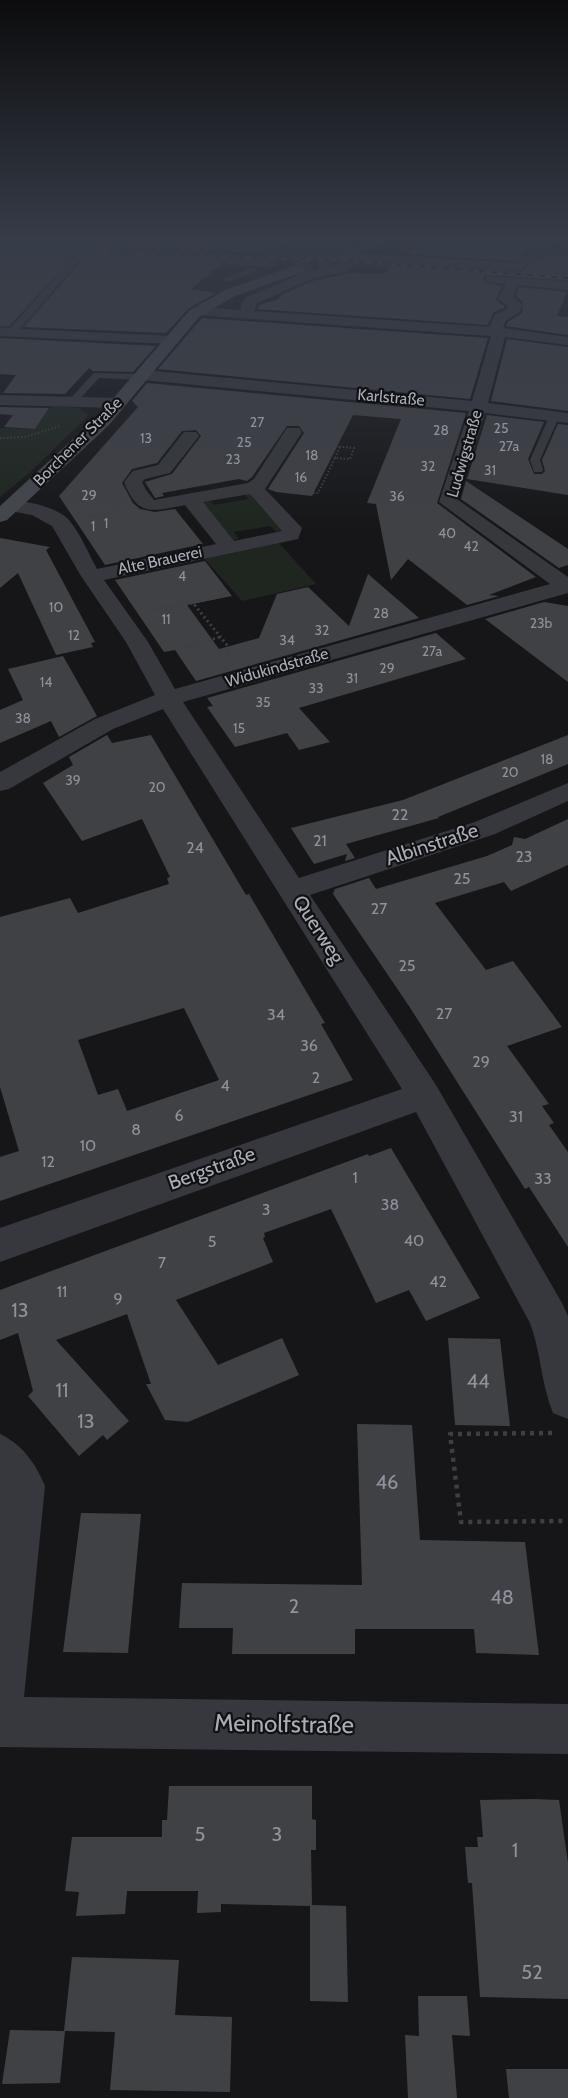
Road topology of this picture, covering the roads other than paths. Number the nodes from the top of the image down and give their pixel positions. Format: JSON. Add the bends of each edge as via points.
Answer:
{"nodes":[{"id":1,"x":66,"y":335,"type":"edge"},
{"id":2,"x":176,"y":335,"type":"edge"},
{"id":3,"x":498,"y":335,"type":"edge"},
{"id":4,"x":515,"y":335,"type":"edge"},
{"id":5,"x":172,"y":340,"type":"junction"},
{"id":6,"x":568,"y":341,"type":"edge"},
{"id":7,"x":142,"y":376,"type":"junction"},
{"id":8,"x":0,"y":400,"type":"edge"},
{"id":9,"x":72,"y":402,"type":"junction"},
{"id":10,"x":119,"y":403,"type":"junction"},
{"id":11,"x":479,"y":406,"type":"junction"},
{"id":12,"x":561,"y":417,"type":"edge"},
{"id":13,"x":191,"y":427,"type":"road end"},
{"id":14,"x":290,"y":436,"type":"road end"},
{"id":15,"x":538,"y":470,"type":"dead end"},
{"id":16,"x":254,"y":488,"type":"junction"},
{"id":17,"x":190,"y":499,"type":"junction"},
{"id":18,"x":6,"y":511,"type":"edge"},
{"id":19,"x":228,"y":546,"type":"junction"},
{"id":20,"x":91,"y":576,"type":"junction"},
{"id":21,"x":568,"y":586,"type":"edge"},
{"id":22,"x":170,"y":698,"type":"junction"},
{"id":23,"x":0,"y":783,"type":"edge"},
{"id":24,"x":568,"y":791,"type":"edge"},
{"id":25,"x":292,"y":890,"type":"junction"},
{"id":26,"x":424,"y":1095,"type":"junction"},
{"id":27,"x":0,"y":1245,"type":"edge"},
{"id":28,"x":563,"y":1341,"type":"edge"},
{"id":29,"x":560,"y":1415,"type":"edge"},
{"id":30,"x":0,"y":1456,"type":"edge"},
{"id":31,"x":0,"y":1695,"type":"edge"},
{"id":32,"x":0,"y":1722,"type":"edge"},
{"id":33,"x":568,"y":1729,"type":"edge"}],
"edges":[{"from":1,"to":5,"type":"street"},
{"from":2,"to":5,"type":"main road","name":"Borchener Straße"},
{"from":3,"to":11,"type":"street","name":"Ludwigstraße"},
{"from":4,"to":6,"type":"street"},
{"from":5,"to":7,"type":"main road","name":"Borchener Straße"},
{"from":7,"to":9,"type":"lane","via":[[97,375]]},
{"from":7,"to":10,"type":"main road","name":"Borchener Straße"},
{"from":7,"to":11,"type":"street","name":"Karlstraße"},
{"from":8,"to":9,"type":"street"},
{"from":9,"to":10,"type":"street"},
{"from":10,"to":18,"type":"main road","name":"Borchener Straße"},
{"from":11,"to":12,"type":"street","name":"Karlstraße"},
{"from":11,"to":21,"type":"street","name":"Ludwigstraße","via":[[448,502]]},
{"from":12,"to":15,"type":"lane","via":[[536,460]]},
{"from":13,"to":17,"type":"street","via":[[164,469],[139,475],[133,482],[150,506]]},
{"from":14,"to":16,"type":"street"},
{"from":16,"to":17,"type":"street"},
{"from":16,"to":19,"type":"street","name":"Alte Brauerei","via":[[292,528],[291,535]]},
{"from":17,"to":19,"type":"street","name":"Alte Brauerei"},
{"from":18,"to":20,"type":"street","name":"Querweg","via":[[50,515],[60,522]]},
{"from":19,"to":20,"type":"street","name":"Alte Brauerei"},
{"from":20,"to":22,"type":"street","name":"Querweg"},
{"from":21,"to":22,"type":"street","name":"Widukindstraße"},
{"from":22,"to":23,"type":"street","name":"Widukindstraße","via":[[104,724]]},
{"from":22,"to":25,"type":"street","name":"Querweg"},
{"from":24,"to":25,"type":"street","name":"Albinstraße","via":[[486,828]]},
{"from":25,"to":26,"type":"street","name":"Querweg"},
{"from":26,"to":27,"type":"street","name":"Bergstraße"},
{"from":26,"to":28,"type":"street","name":"Querweg"},
{"from":28,"to":29,"type":"street","name":"Querweg"},
{"from":30,"to":31,"type":"street","via":[[23,1486]]},
{"from":32,"to":33,"type":"street","name":"Meinolfstraße"}]}
